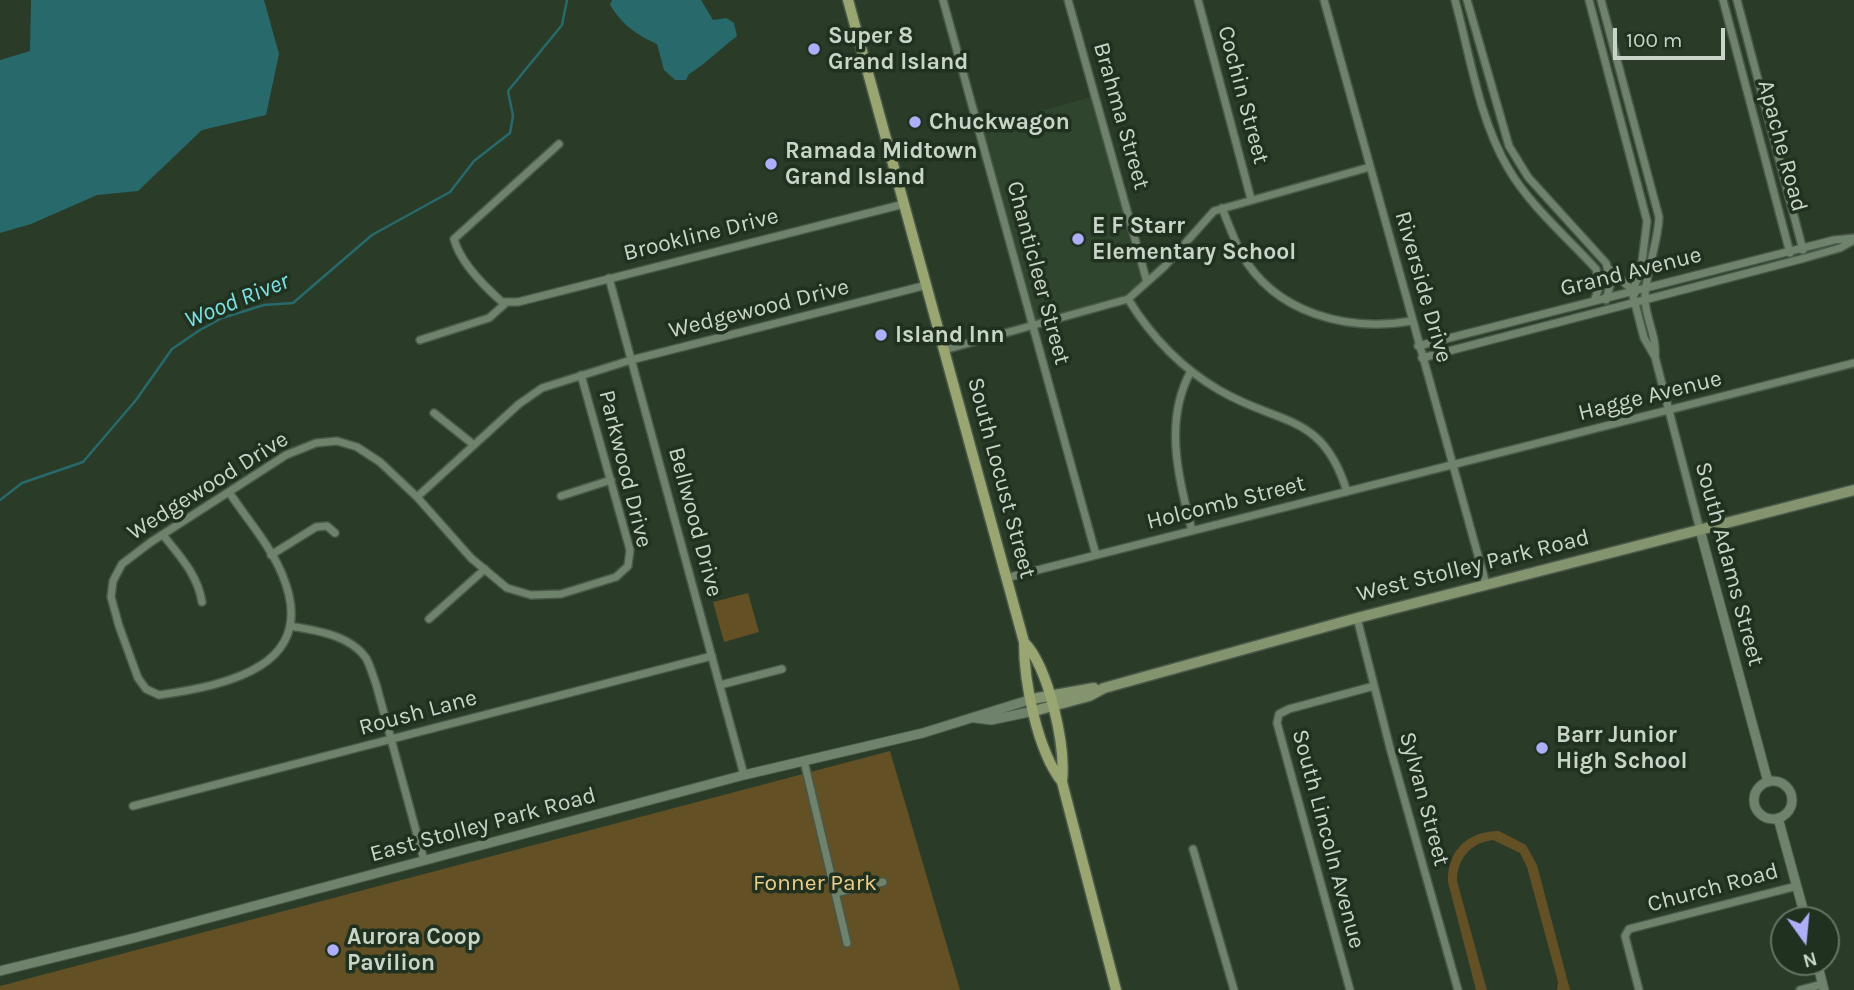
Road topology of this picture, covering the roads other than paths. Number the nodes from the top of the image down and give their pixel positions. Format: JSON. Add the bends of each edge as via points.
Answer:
{"nodes":[{"id":1,"x":848,"y":0,"type":"edge"},
{"id":2,"x":943,"y":0,"type":"edge"},
{"id":3,"x":1068,"y":0,"type":"edge"},
{"id":4,"x":1198,"y":0,"type":"edge"},
{"id":5,"x":1324,"y":0,"type":"edge"},
{"id":6,"x":1455,"y":0,"type":"edge"},
{"id":7,"x":1467,"y":0,"type":"edge"},
{"id":8,"x":1589,"y":0,"type":"edge"},
{"id":9,"x":1601,"y":0,"type":"edge"},
{"id":10,"x":1723,"y":0,"type":"edge"},
{"id":11,"x":1737,"y":0,"type":"edge"},
{"id":12,"x":559,"y":144,"type":"dead end"},
{"id":13,"x":1370,"y":167,"type":"junction"},
{"id":14,"x":1251,"y":199,"type":"junction"},
{"id":15,"x":904,"y":204,"type":"junction"},
{"id":16,"x":1222,"y":208,"type":"junction"},
{"id":17,"x":1854,"y":239,"type":"edge"},
{"id":18,"x":1802,"y":248,"type":"junction"},
{"id":19,"x":1790,"y":251,"type":"junction"},
{"id":20,"x":1805,"y":258,"type":"junction"},
{"id":21,"x":1792,"y":261,"type":"junction"},
{"id":22,"x":1606,"y":263,"type":"junction"},
{"id":23,"x":610,"y":278,"type":"junction"},
{"id":24,"x":1147,"y":282,"type":"junction"},
{"id":25,"x":927,"y":285,"type":"junction"},
{"id":26,"x":1648,"y":287,"type":"junction"},
{"id":27,"x":1632,"y":292,"type":"junction"},
{"id":28,"x":1608,"y":298,"type":"junction"},
{"id":29,"x":1645,"y":298,"type":"junction"},
{"id":30,"x":1128,"y":299,"type":"junction"},
{"id":31,"x":1594,"y":301,"type":"junction"},
{"id":32,"x":1634,"y":301,"type":"junction"},
{"id":33,"x":507,"y":302,"type":"junction"},
{"id":34,"x":1600,"y":310,"type":"junction"},
{"id":35,"x":1588,"y":313,"type":"junction"},
{"id":36,"x":1412,"y":321,"type":"junction"},
{"id":37,"x":1032,"y":326,"type":"junction"},
{"id":38,"x":420,"y":340,"type":"dead end"},
{"id":39,"x":1418,"y":346,"type":"junction"},
{"id":40,"x":944,"y":350,"type":"junction"},
{"id":41,"x":1655,"y":357,"type":"junction"},
{"id":42,"x":1422,"y":358,"type":"junction"},
{"id":43,"x":631,"y":360,"type":"junction"},
{"id":44,"x":1854,"y":363,"type":"edge"},
{"id":45,"x":1191,"y":370,"type":"junction"},
{"id":46,"x":581,"y":375,"type":"junction"},
{"id":47,"x":1669,"y":411,"type":"junction"},
{"id":48,"x":434,"y":413,"type":"dead end"},
{"id":49,"x":474,"y":445,"type":"junction"},
{"id":50,"x":1455,"y":466,"type":"junction"},
{"id":51,"x":611,"y":481,"type":"junction"},
{"id":52,"x":1854,"y":490,"type":"edge"},
{"id":53,"x":229,"y":492,"type":"junction"},
{"id":54,"x":1348,"y":492,"type":"junction"},
{"id":55,"x":561,"y":496,"type":"dead end"},
{"id":56,"x":417,"y":497,"type":"junction"},
{"id":57,"x":1700,"y":530,"type":"junction"},
{"id":58,"x":1192,"y":531,"type":"junction"},
{"id":59,"x":335,"y":533,"type":"dead end"},
{"id":60,"x":163,"y":534,"type":"junction"},
{"id":61,"x":271,"y":555,"type":"junction"},
{"id":62,"x":1096,"y":555,"type":"junction"},
{"id":63,"x":485,"y":569,"type":"junction"},
{"id":64,"x":1006,"y":578,"type":"junction"},
{"id":65,"x":1486,"y":584,"type":"junction"},
{"id":66,"x":202,"y":602,"type":"dead end"},
{"id":67,"x":1357,"y":618,"type":"junction"},
{"id":68,"x":429,"y":619,"type":"dead end"},
{"id":69,"x":290,"y":626,"type":"junction"},
{"id":70,"x":1024,"y":642,"type":"junction"},
{"id":71,"x":712,"y":656,"type":"junction"},
{"id":72,"x":782,"y":668,"type":"dead end"},
{"id":73,"x":720,"y":685,"type":"junction"},
{"id":74,"x":1374,"y":687,"type":"junction"},
{"id":75,"x":1032,"y":699,"type":"junction"},
{"id":76,"x":1051,"y":702,"type":"junction"},
{"id":77,"x":1034,"y":711,"type":"junction"},
{"id":78,"x":975,"y":718,"type":"junction"},
{"id":79,"x":392,"y":740,"type":"junction"},
{"id":80,"x":804,"y":761,"type":"junction"},
{"id":81,"x":744,"y":775,"type":"junction"},
{"id":82,"x":1062,"y":782,"type":"junction"},
{"id":83,"x":1768,"y":782,"type":"junction"},
{"id":84,"x":133,"y":806,"type":"dead end"},
{"id":85,"x":1778,"y":818,"type":"junction"},
{"id":86,"x":1193,"y":849,"type":"dead end"},
{"id":87,"x":424,"y":860,"type":"junction"},
{"id":88,"x":883,"y":882,"type":"dead end"},
{"id":89,"x":1797,"y":886,"type":"junction"},
{"id":90,"x":835,"y":893,"type":"junction"},
{"id":91,"x":1802,"y":906,"type":"edge"},
{"id":92,"x":847,"y":943,"type":"dead end"},
{"id":93,"x":0,"y":971,"type":"edge"},
{"id":94,"x":1823,"y":987,"type":"edge"},
{"id":95,"x":1116,"y":990,"type":"edge"},
{"id":96,"x":1234,"y":990,"type":"edge"},
{"id":97,"x":1350,"y":990,"type":"edge"},
{"id":98,"x":1458,"y":990,"type":"edge"},
{"id":99,"x":1639,"y":990,"type":"edge"},
{"id":100,"x":1800,"y":990,"type":"edge"}],
"edges":[{"from":1,"to":15,"type":"main road","name":"South Locust Street"},
{"from":2,"to":37,"type":"street","name":"Chanticleer Street"},
{"from":3,"to":24,"type":"street","name":"Brahma Street"},
{"from":4,"to":14,"type":"street","name":"Cochin Street"},
{"from":5,"to":13,"type":"street","name":"Riverside Drive"},
{"from":6,"to":31,"type":"street","via":[[1499,153],[1519,185],[1596,269],[1600,285]]},
{"from":7,"to":22,"type":"street","via":[[1509,146],[1528,177]]},
{"from":8,"to":27,"type":"street","via":[[1647,221],[1641,270]]},
{"from":9,"to":26,"type":"street","via":[[1659,217]]},
{"from":10,"to":19,"type":"street","name":"Apache Road"},
{"from":11,"to":18,"type":"street","name":"Apache Road"},
{"from":12,"to":33,"type":"street","via":[[454,239],[488,290]]},
{"from":13,"to":14,"type":"street"},
{"from":13,"to":36,"type":"street","name":"Riverside Drive"},
{"from":14,"to":16,"type":"street"},
{"from":15,"to":23,"type":"street","name":"Brookline Drive"},
{"from":15,"to":25,"type":"main road","name":"South Locust Street"},
{"from":16,"to":24,"type":"street","via":[[1199,225]]},
{"from":16,"to":36,"type":"street","via":[[1254,271],[1306,312],[1344,323]]},
{"from":17,"to":18,"type":"street","name":"Grand Avenue"},
{"from":17,"to":20,"type":"street","name":"Grand Avenue"},
{"from":18,"to":19,"type":"street","name":"Grand Avenue"},
{"from":18,"to":20,"type":"street","name":"Apache Road"},
{"from":19,"to":21,"type":"street","name":"Apache Road"},
{"from":19,"to":26,"type":"street","name":"Grand Avenue"},
{"from":20,"to":21,"type":"street","name":"Grand Avenue"},
{"from":21,"to":29,"type":"street","name":"Grand Avenue"},
{"from":22,"to":27,"type":"street"},
{"from":22,"to":28,"type":"street","via":[[1611,282]]},
{"from":23,"to":33,"type":"street","name":"Brookline Drive"},
{"from":23,"to":43,"type":"street","name":"Bellwood Drive"},
{"from":24,"to":30,"type":"street"},
{"from":25,"to":40,"type":"main road","name":"South Locust Street"},
{"from":25,"to":43,"type":"street","name":"Wedgewood Drive"},
{"from":26,"to":27,"type":"street","name":"Grand Avenue"},
{"from":26,"to":29,"type":"street"},
{"from":27,"to":28,"type":"street","name":"Grand Avenue"},
{"from":27,"to":29,"type":"street"},
{"from":27,"to":32,"type":"street"},
{"from":28,"to":31,"type":"street","name":"Grand Avenue"},
{"from":28,"to":34,"type":"street"},
{"from":29,"to":32,"type":"street","name":"Grand Avenue"},
{"from":29,"to":41,"type":"street","via":[[1655,335]]},
{"from":30,"to":37,"type":"street"},
{"from":30,"to":45,"type":"street","via":[[1143,323]]},
{"from":31,"to":35,"type":"street"},
{"from":31,"to":39,"type":"street","name":"Grand Avenue"},
{"from":32,"to":34,"type":"street","name":"Grand Avenue"},
{"from":32,"to":41,"type":"street","via":[[1644,338]]},
{"from":33,"to":38,"type":"street","via":[[489,318]]},
{"from":34,"to":35,"type":"street","name":"Grand Avenue"},
{"from":35,"to":42,"type":"street","name":"Grand Avenue"},
{"from":36,"to":39,"type":"street","name":"Riverside Drive"},
{"from":37,"to":40,"type":"street"},
{"from":37,"to":62,"type":"street","name":"Chanticleer Street"},
{"from":39,"to":42,"type":"street","name":"Riverside Drive"},
{"from":40,"to":64,"type":"main road","name":"South Locust Street"},
{"from":41,"to":47,"type":"street","name":"South Adams Street"},
{"from":42,"to":50,"type":"street","name":"Riverside Drive"},
{"from":43,"to":46,"type":"street","name":"Wedgewood Drive"},
{"from":43,"to":71,"type":"street","name":"Bellwood Drive"},
{"from":44,"to":47,"type":"street","name":"Hagge Avenue"},
{"from":45,"to":54,"type":"street","via":[[1220,390],[1306,428],[1334,456]]},
{"from":45,"to":58,"type":"street","via":[[1175,436],[1176,467]]},
{"from":46,"to":49,"type":"street","name":"Wedgewood Drive","via":[[542,388]]},
{"from":46,"to":51,"type":"street","name":"Parkwood Drive"},
{"from":47,"to":50,"type":"street","name":"Hagge Avenue"},
{"from":47,"to":57,"type":"street","name":"South Adams Street"},
{"from":48,"to":49,"type":"street"},
{"from":49,"to":56,"type":"street","name":"Wedgewood Drive"},
{"from":50,"to":54,"type":"street","name":"Holcomb Street"},
{"from":50,"to":65,"type":"street","name":"Riverside Drive"},
{"from":51,"to":55,"type":"street"},
{"from":51,"to":63,"type":"street","name":"Parkwood Drive","via":[[630,550],[628,566],[616,577],[561,594],[531,595],[507,588]]},
{"from":52,"to":57,"type":"main road","name":"West Stolley Park Road"},
{"from":53,"to":56,"type":"street","name":"Wedgewood Drive","via":[[286,455],[316,443],[337,441],[380,462]]},
{"from":53,"to":60,"type":"street","name":"Wedgewood Drive"},
{"from":53,"to":61,"type":"street"},
{"from":54,"to":58,"type":"street","name":"Holcomb Street"},
{"from":56,"to":63,"type":"street","name":"Parkwood Drive"},
{"from":57,"to":65,"type":"main road","name":"West Stolley Park Road"},
{"from":57,"to":83,"type":"street","name":"South Adams Street"},
{"from":58,"to":62,"type":"street","name":"Holcomb Street"},
{"from":59,"to":61,"type":"street","via":[[327,526],[316,527]]},
{"from":60,"to":66,"type":"street","via":[[186,563]]},
{"from":60,"to":69,"type":"street","name":"Wedgewood Drive","via":[[122,564],[111,597],[138,678],[146,689],[159,695],[180,692],[247,674],[267,664]]},
{"from":61,"to":69,"type":"street","via":[[288,590]]},
{"from":62,"to":64,"type":"street","name":"Holcomb Street"},
{"from":63,"to":68,"type":"street"},
{"from":64,"to":70,"type":"main road","name":"South Locust Street"},
{"from":65,"to":67,"type":"main road","name":"West Stolley Park Road"},
{"from":67,"to":74,"type":"street","name":"Sylvan Street"},
{"from":67,"to":76,"type":"main road","name":"West Stolley Park Road"},
{"from":69,"to":79,"type":"street","via":[[346,642],[365,658]]},
{"from":70,"to":75,"type":"main road","name":"South Locust Street"},
{"from":70,"to":76,"type":"main road","name":"South Locust Street","via":[[1034,652]]},
{"from":71,"to":73,"type":"street","name":"Bellwood Drive"},
{"from":71,"to":79,"type":"street","name":"Roush Lane"},
{"from":72,"to":73,"type":"street"},
{"from":73,"to":81,"type":"street","name":"Bellwood Drive"},
{"from":74,"to":97,"type":"street","name":"South Lincoln Avenue","via":[[1295,707],[1279,714],[1277,723]]},
{"from":74,"to":98,"type":"street","name":"Sylvan Street"},
{"from":75,"to":76,"type":"main road","name":"West Stolley Park Road"},
{"from":75,"to":77,"type":"main road","name":"South Locust Street"},
{"from":75,"to":78,"type":"street","name":"East Stolley Park Road"},
{"from":76,"to":77,"type":"main road","name":"West Stolley Park Road"},
{"from":76,"to":82,"type":"main road","name":"South Locust Street","via":[[1064,760]]},
{"from":77,"to":78,"type":"street","name":"East Stolley Park Road","via":[[991,720]]},
{"from":77,"to":82,"type":"main road","name":"South Locust Street","via":[[1049,765]]},
{"from":78,"to":80,"type":"street","name":"East Stolley Park Road"},
{"from":79,"to":84,"type":"street","name":"Roush Lane"},
{"from":79,"to":87,"type":"street"},
{"from":80,"to":81,"type":"street","name":"East Stolley Park Road"},
{"from":80,"to":90,"type":"street"},
{"from":81,"to":87,"type":"street","name":"East Stolley Park Road"},
{"from":82,"to":95,"type":"main road","name":"South Locust Street"},
{"from":83,"to":85,"type":"street","via":[[1757,789],[1755,805],[1765,817]]},
{"from":83,"to":85,"type":"street","via":[[1784,783],[1790,790],[1790,810]]},
{"from":85,"to":89,"type":"street"},
{"from":86,"to":96,"type":"street"},
{"from":87,"to":93,"type":"street","name":"East Stolley Park Road"},
{"from":88,"to":90,"type":"street"},
{"from":89,"to":91,"type":"street"},
{"from":89,"to":99,"type":"street","name":"Church Road","via":[[1629,929],[1625,936]]},
{"from":90,"to":92,"type":"street"},
{"from":94,"to":100,"type":"street"}]}
